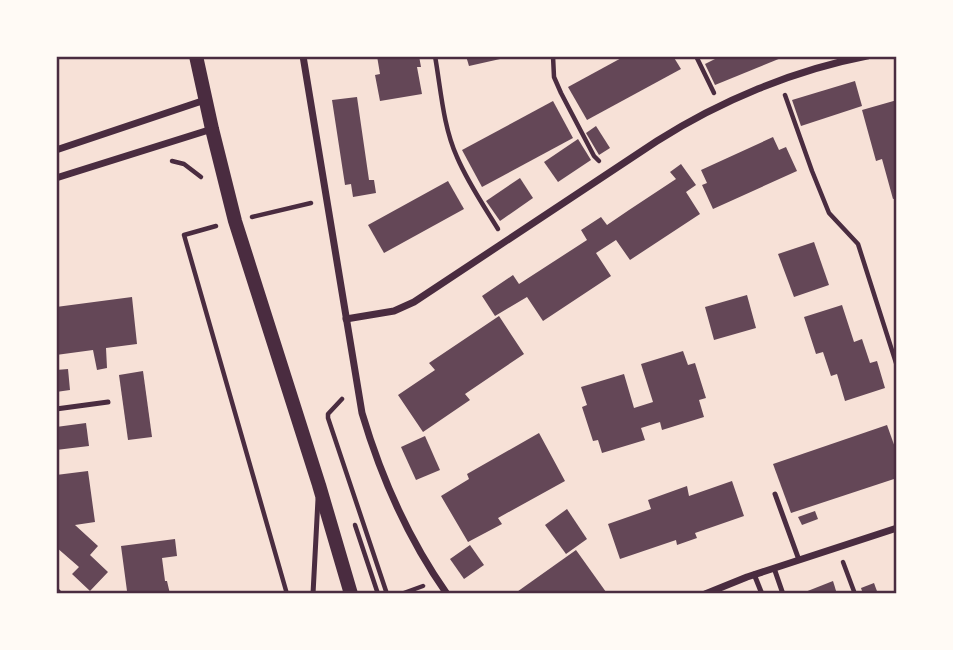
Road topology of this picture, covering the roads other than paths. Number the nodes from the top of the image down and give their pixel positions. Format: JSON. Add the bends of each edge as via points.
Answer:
{"nodes":[{"id":1,"x":196,"y":56,"type":"edge"},
{"id":2,"x":303,"y":56,"type":"edge"},
{"id":3,"x":867,"y":56,"type":"edge"},
{"id":4,"x":205,"y":100,"type":"junction"},
{"id":5,"x":212,"y":129,"type":"junction"},
{"id":6,"x":56,"y":150,"type":"edge"},
{"id":7,"x":56,"y":178,"type":"edge"},
{"id":8,"x":346,"y":319,"type":"junction"},
{"id":9,"x":108,"y":402,"type":"dead end"},
{"id":10,"x":56,"y":409,"type":"edge"},
{"id":11,"x":319,"y":485,"type":"junction"},
{"id":12,"x":775,"y":494,"type":"dead end"},
{"id":13,"x":897,"y":528,"type":"edge"},
{"id":14,"x":799,"y":560,"type":"junction"},
{"id":15,"x":774,"y":568,"type":"junction"},
{"id":16,"x":754,"y":574,"type":"junction"},
{"id":17,"x":313,"y":594,"type":"edge"},
{"id":18,"x":351,"y":594,"type":"edge"},
{"id":19,"x":447,"y":594,"type":"edge"},
{"id":20,"x":705,"y":594,"type":"edge"},
{"id":21,"x":762,"y":594,"type":"edge"},
{"id":22,"x":783,"y":594,"type":"edge"}],
"edges":[{"from":1,"to":4,"type":"main road"},
{"from":2,"to":8,"type":"street"},
{"from":3,"to":8,"type":"street","via":[[780,81],[683,124],[414,302]]},
{"from":4,"to":5,"type":"main road"},
{"from":4,"to":6,"type":"street"},
{"from":5,"to":7,"type":"street"},
{"from":5,"to":11,"type":"main road","via":[[235,222]]},
{"from":8,"to":19,"type":"street","via":[[369,438],[385,481]]},
{"from":9,"to":10,"type":"lane"},
{"from":11,"to":17,"type":"lane"},
{"from":11,"to":18,"type":"main road"},
{"from":12,"to":14,"type":"lane"},
{"from":13,"to":14,"type":"street"},
{"from":14,"to":15,"type":"street"},
{"from":15,"to":16,"type":"street"},
{"from":15,"to":22,"type":"lane"},
{"from":16,"to":20,"type":"street"},
{"from":16,"to":21,"type":"lane"}]}
